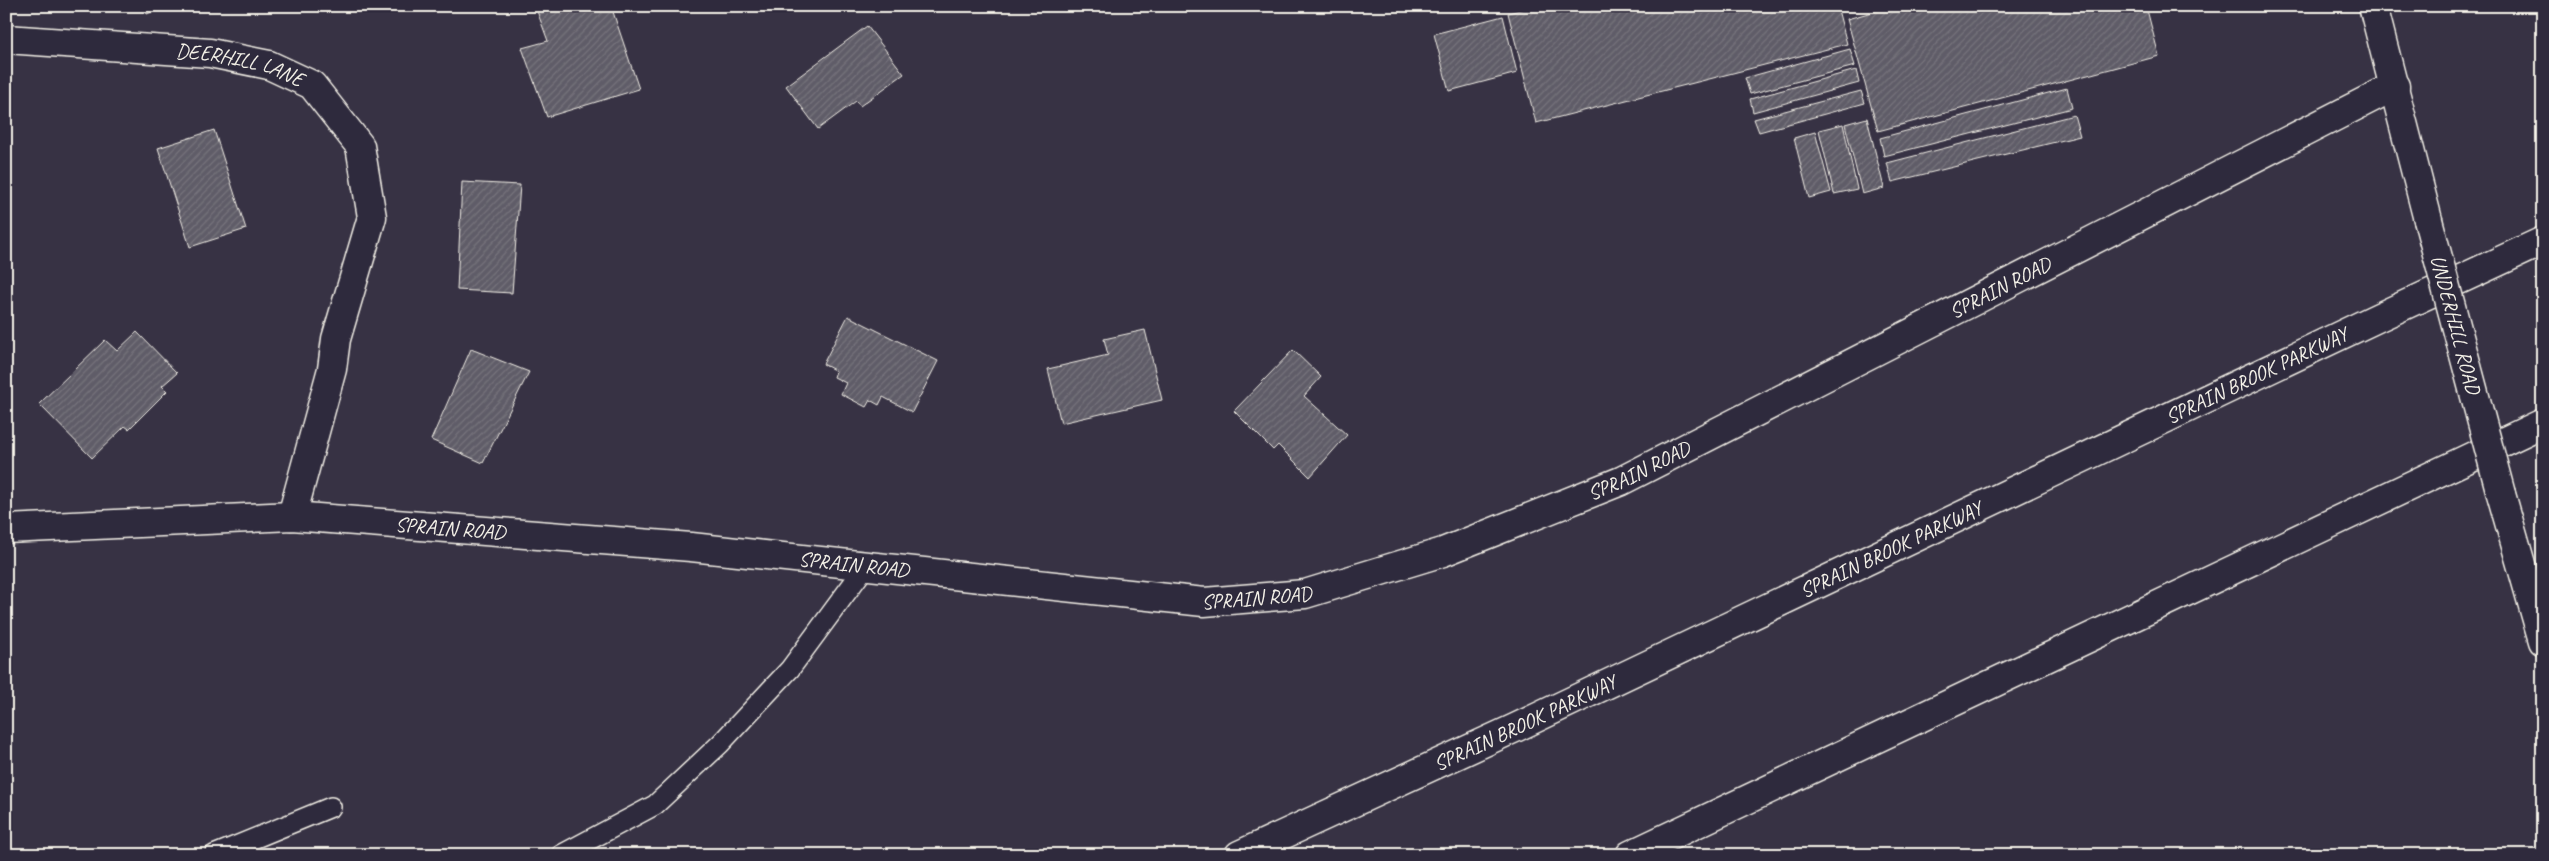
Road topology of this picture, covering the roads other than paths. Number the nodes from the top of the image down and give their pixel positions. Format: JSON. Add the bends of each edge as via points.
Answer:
{"nodes":[{"id":1,"x":2373,"y":6,"type":"edge"},
{"id":2,"x":6,"y":39,"type":"edge"},
{"id":3,"x":2395,"y":86,"type":"junction"},
{"id":4,"x":2543,"y":241,"type":"edge"},
{"id":5,"x":2543,"y":423,"type":"edge"},
{"id":6,"x":292,"y":516,"type":"junction"},
{"id":7,"x":6,"y":529,"type":"edge"},
{"id":8,"x":866,"y":566,"type":"junction"},
{"id":9,"x":2543,"y":641,"type":"edge"},
{"id":10,"x":331,"y":807,"type":"dead end"},
{"id":11,"x":214,"y":855,"type":"edge"},
{"id":12,"x":561,"y":855,"type":"edge"},
{"id":13,"x":1239,"y":855,"type":"edge"},
{"id":14,"x":1630,"y":855,"type":"edge"}],
"edges":[{"from":1,"to":3,"type":"main road","name":"UNDERHILL ROAD"},
{"from":2,"to":6,"type":"main road","name":"DEERHILL LANE","via":[[210,53],[269,65],[312,85],[360,146],[372,217],[336,339],[332,369]]},
{"from":3,"to":8,"type":"main road","name":"SPRAIN ROAD","via":[[1621,481],[1443,552],[1305,594],[1204,602]]},
{"from":3,"to":9,"type":"main road","name":"UNDERHILL ROAD","bridge":true,"via":[[2501,494]]},
{"from":4,"to":13,"type":"main road","name":"SPRAIN BROOK PARKWAY","via":[[1515,728]]},
{"from":5,"to":14,"type":"main road"},
{"from":6,"to":7,"type":"main road","name":"SPRAIN ROAD"},
{"from":6,"to":8,"type":"main road","name":"SPRAIN ROAD","via":[[690,547]]},
{"from":8,"to":12,"type":"lane","via":[[790,669],[720,744],[655,805]]},
{"from":10,"to":11,"type":"lane"}]}
